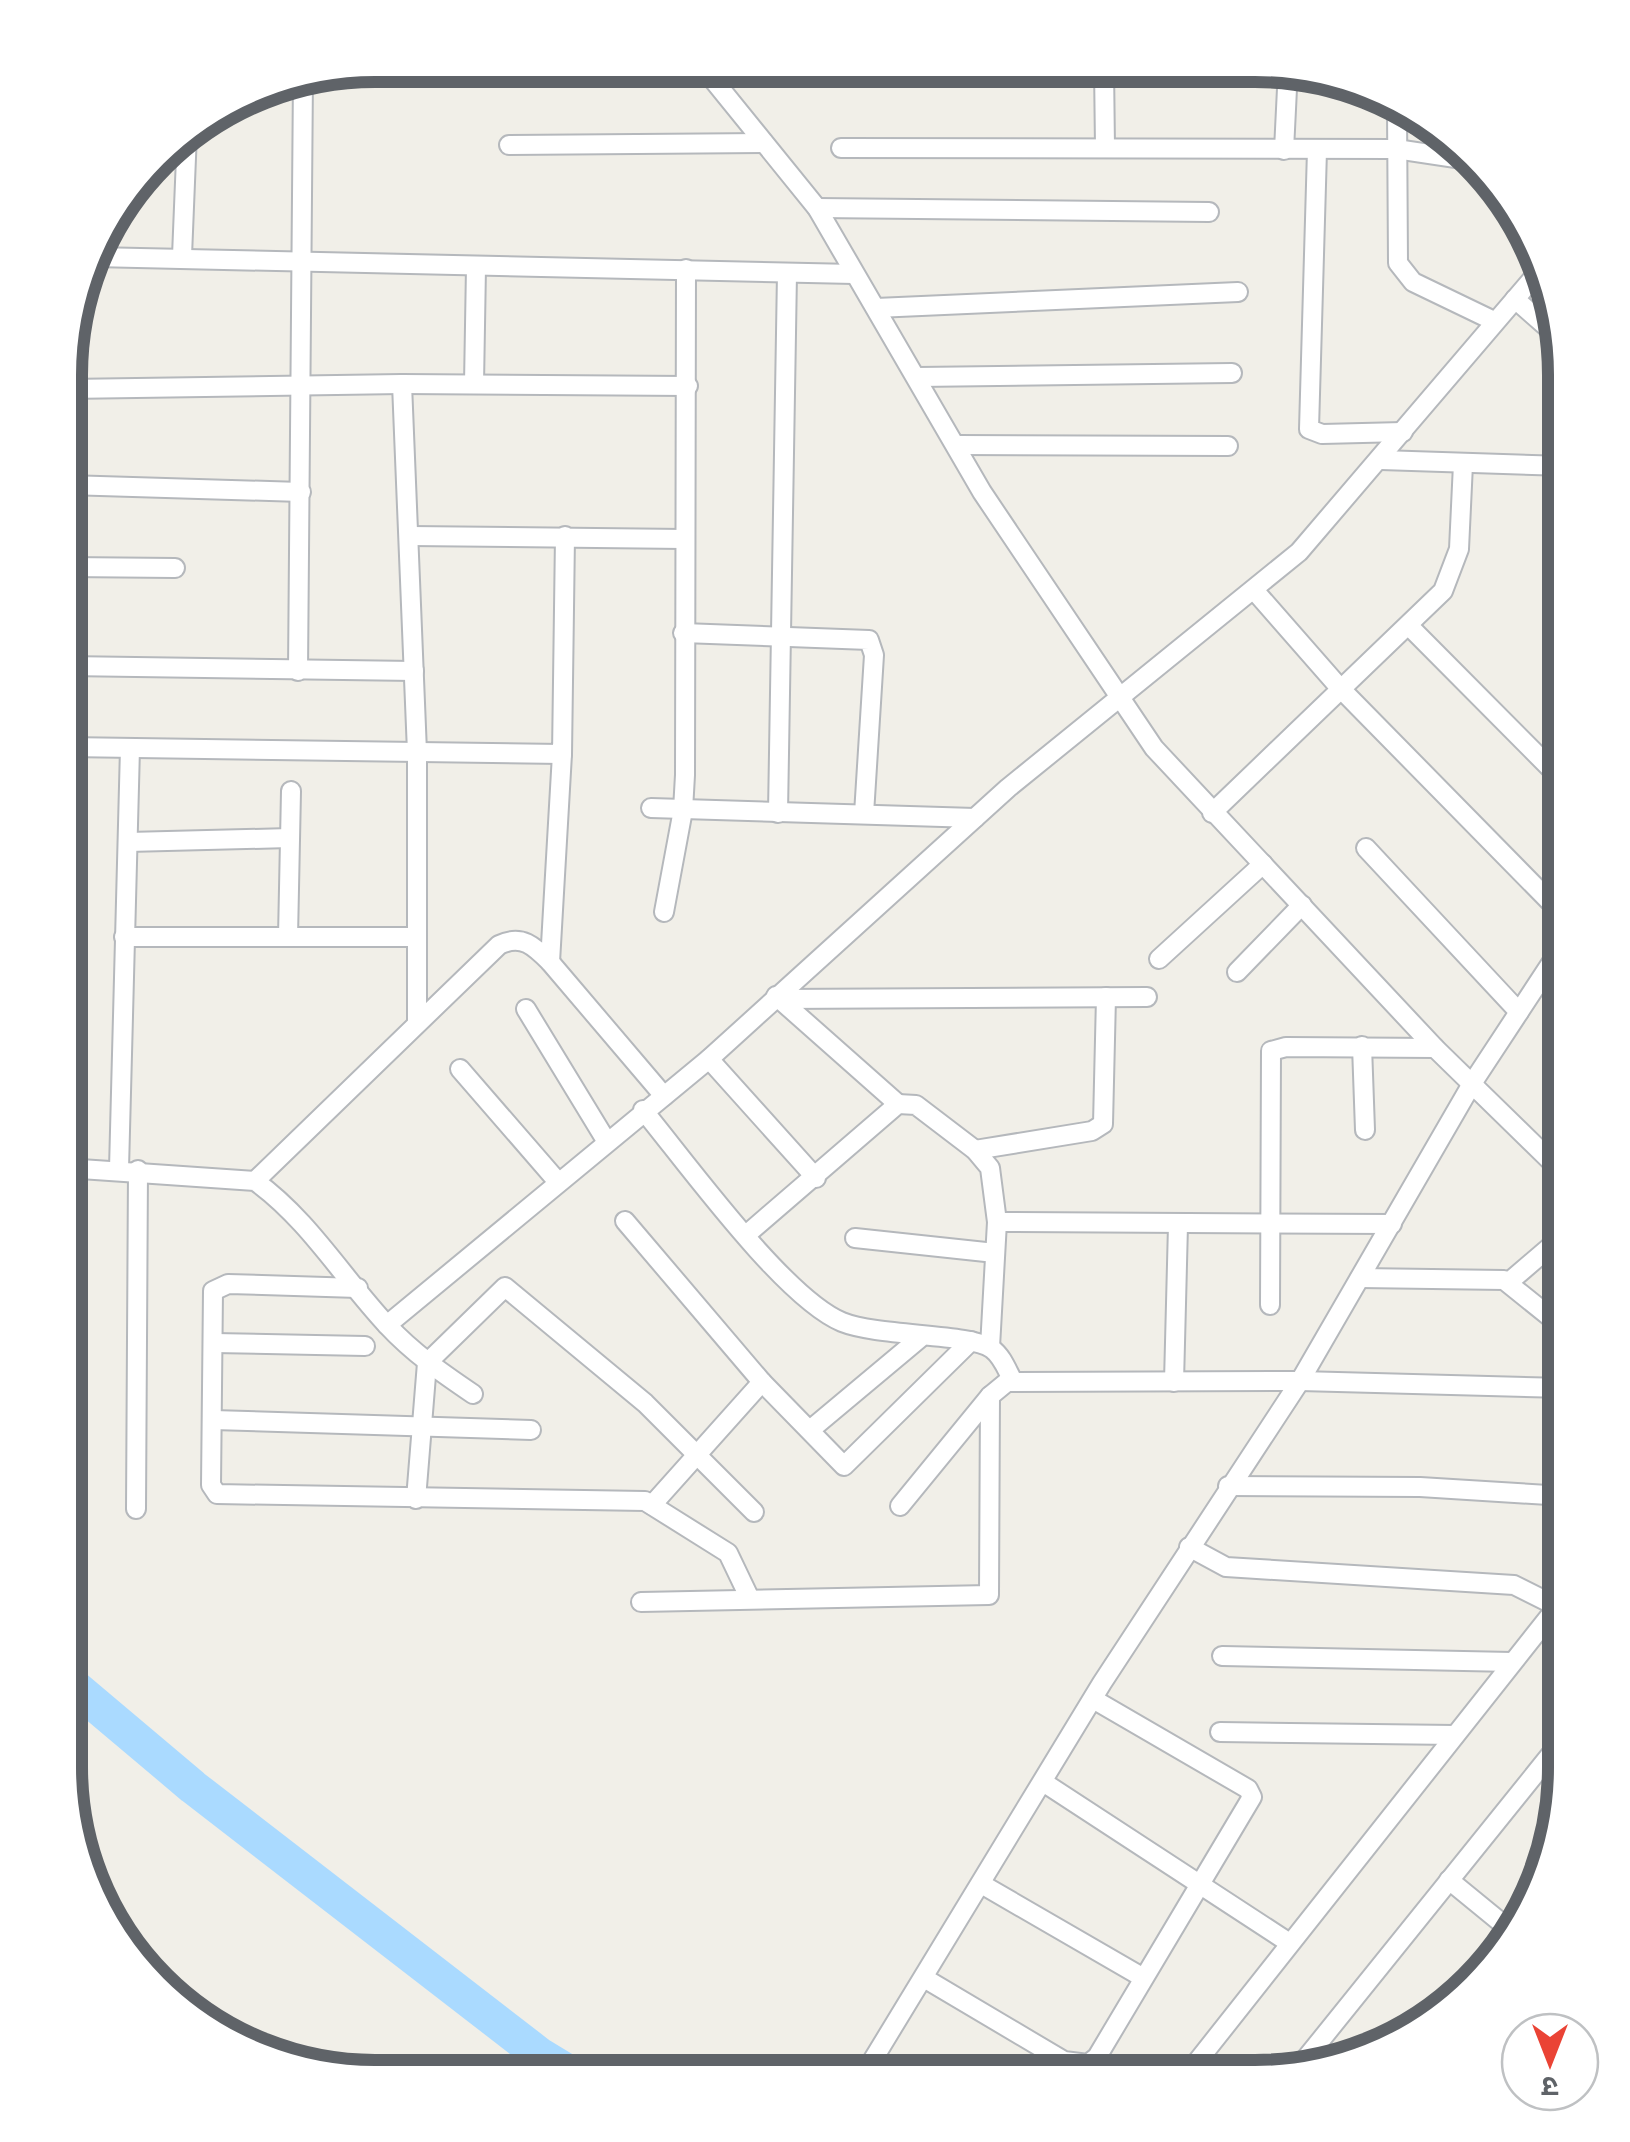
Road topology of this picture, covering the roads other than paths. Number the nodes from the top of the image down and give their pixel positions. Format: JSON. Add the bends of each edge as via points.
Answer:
{"nodes":[{"id":1,"x":715,"y":82,"type":"edge"},
{"id":2,"x":1104,"y":82,"type":"edge"},
{"id":3,"x":1287,"y":85,"type":"edge"},
{"id":4,"x":303,"y":91,"type":"edge"},
{"id":5,"x":1397,"y":120,"type":"edge"},
{"id":6,"x":764,"y":143,"type":"junction"},
{"id":7,"x":510,"y":144,"type":"dead end"},
{"id":8,"x":841,"y":148,"type":"dead end"},
{"id":9,"x":1105,"y":148,"type":"junction"},
{"id":10,"x":1396,"y":149,"type":"junction"},
{"id":11,"x":1284,"y":150,"type":"junction"},
{"id":12,"x":1317,"y":150,"type":"junction"},
{"id":13,"x":186,"y":152,"type":"edge"},
{"id":14,"x":1450,"y":157,"type":"edge"},
{"id":15,"x":817,"y":208,"type":"junction"},
{"id":16,"x":1208,"y":212,"type":"dead end"},
{"id":17,"x":182,"y":256,"type":"junction"},
{"id":18,"x":108,"y":257,"type":"edge"},
{"id":19,"x":301,"y":263,"type":"junction"},
{"id":20,"x":476,"y":266,"type":"junction"},
{"id":21,"x":686,"y":269,"type":"junction"},
{"id":22,"x":787,"y":273,"type":"junction"},
{"id":23,"x":854,"y":274,"type":"junction"},
{"id":24,"x":1532,"y":280,"type":"edge"},
{"id":25,"x":1238,"y":292,"type":"dead end"},
{"id":26,"x":1515,"y":299,"type":"junction"},
{"id":27,"x":876,"y":308,"type":"junction"},
{"id":28,"x":1494,"y":321,"type":"junction"},
{"id":29,"x":1543,"y":323,"type":"edge"},
{"id":30,"x":1232,"y":373,"type":"dead end"},
{"id":31,"x":918,"y":377,"type":"junction"},
{"id":32,"x":402,"y":384,"type":"junction"},
{"id":33,"x":474,"y":384,"type":"junction"},
{"id":34,"x":688,"y":386,"type":"junction"},
{"id":35,"x":300,"y":387,"type":"junction"},
{"id":36,"x":82,"y":389,"type":"edge"},
{"id":37,"x":1403,"y":432,"type":"junction"},
{"id":38,"x":957,"y":446,"type":"junction"},
{"id":39,"x":1228,"y":446,"type":"dead end"},
{"id":40,"x":1381,"y":460,"type":"junction"},
{"id":41,"x":1463,"y":464,"type":"junction"},
{"id":42,"x":1548,"y":466,"type":"edge"},
{"id":43,"x":82,"y":485,"type":"edge"},
{"id":44,"x":301,"y":492,"type":"junction"},
{"id":45,"x":410,"y":536,"type":"junction"},
{"id":46,"x":565,"y":536,"type":"junction"},
{"id":47,"x":684,"y":539,"type":"junction"},
{"id":48,"x":82,"y":567,"type":"edge"},
{"id":49,"x":175,"y":568,"type":"dead end"},
{"id":50,"x":1254,"y":590,"type":"junction"},
{"id":51,"x":1410,"y":627,"type":"junction"},
{"id":52,"x":684,"y":633,"type":"junction"},
{"id":53,"x":782,"y":636,"type":"junction"},
{"id":54,"x":82,"y":666,"type":"edge"},
{"id":55,"x":298,"y":670,"type":"junction"},
{"id":56,"x":414,"y":670,"type":"junction"},
{"id":57,"x":1339,"y":687,"type":"junction"},
{"id":58,"x":1120,"y":698,"type":"junction"},
{"id":59,"x":82,"y":747,"type":"edge"},
{"id":60,"x":130,"y":748,"type":"junction"},
{"id":61,"x":416,"y":752,"type":"junction"},
{"id":62,"x":562,"y":754,"type":"junction"},
{"id":63,"x":1548,"y":766,"type":"edge"},
{"id":64,"x":291,"y":791,"type":"dead end"},
{"id":65,"x":651,"y":808,"type":"dead end"},
{"id":66,"x":684,"y":810,"type":"junction"},
{"id":67,"x":778,"y":813,"type":"junction"},
{"id":68,"x":1212,"y":813,"type":"junction"},
{"id":69,"x":864,"y":814,"type":"junction"},
{"id":70,"x":975,"y":818,"type":"junction"},
{"id":71,"x":290,"y":838,"type":"junction"},
{"id":72,"x":128,"y":842,"type":"junction"},
{"id":73,"x":1366,"y":848,"type":"dead end"},
{"id":74,"x":1263,"y":864,"type":"junction"},
{"id":75,"x":1548,"y":900,"type":"edge"},
{"id":76,"x":1302,"y":905,"type":"junction"},
{"id":77,"x":664,"y":912,"type":"dead end"},
{"id":78,"x":124,"y":937,"type":"junction"},
{"id":79,"x":288,"y":937,"type":"junction"},
{"id":80,"x":416,"y":937,"type":"junction"},
{"id":81,"x":1159,"y":958,"type":"dead end"},
{"id":82,"x":550,"y":962,"type":"junction"},
{"id":83,"x":1548,"y":969,"type":"edge"},
{"id":84,"x":1237,"y":972,"type":"dead end"},
{"id":85,"x":1106,"y":997,"type":"junction"},
{"id":86,"x":1148,"y":997,"type":"dead end"},
{"id":87,"x":777,"y":998,"type":"junction"},
{"id":88,"x":526,"y":1009,"type":"dead end"},
{"id":89,"x":1519,"y":1012,"type":"junction"},
{"id":90,"x":417,"y":1024,"type":"junction"},
{"id":91,"x":1362,"y":1046,"type":"junction"},
{"id":92,"x":1435,"y":1048,"type":"junction"},
{"id":93,"x":710,"y":1059,"type":"junction"},
{"id":94,"x":460,"y":1069,"type":"dead end"},
{"id":95,"x":1472,"y":1082,"type":"junction"},
{"id":96,"x":664,"y":1096,"type":"junction"},
{"id":97,"x":898,"y":1104,"type":"junction"},
{"id":98,"x":643,"y":1110,"type":"junction"},
{"id":99,"x":1365,"y":1130,"type":"dead end"},
{"id":100,"x":607,"y":1142,"type":"junction"},
{"id":101,"x":975,"y":1150,"type":"junction"},
{"id":102,"x":1547,"y":1159,"type":"edge"},
{"id":103,"x":82,"y":1169,"type":"edge"},
{"id":104,"x":128,"y":1170,"type":"junction"},
{"id":105,"x":816,"y":1178,"type":"junction"},
{"id":106,"x":255,"y":1181,"type":"junction"},
{"id":107,"x":558,"y":1182,"type":"junction"},
{"id":108,"x":625,"y":1220,"type":"dead end"},
{"id":109,"x":996,"y":1222,"type":"junction"},
{"id":110,"x":1269,"y":1222,"type":"junction"},
{"id":111,"x":1392,"y":1224,"type":"junction"},
{"id":112,"x":1178,"y":1225,"type":"junction"},
{"id":113,"x":746,"y":1234,"type":"junction"},
{"id":114,"x":855,"y":1238,"type":"dead end"},
{"id":115,"x":1547,"y":1249,"type":"edge"},
{"id":116,"x":996,"y":1252,"type":"junction"},
{"id":117,"x":1360,"y":1278,"type":"junction"},
{"id":118,"x":1510,"y":1282,"type":"junction"},
{"id":119,"x":358,"y":1288,"type":"junction"},
{"id":120,"x":1270,"y":1306,"type":"dead end"},
{"id":121,"x":1547,"y":1314,"type":"edge"},
{"id":122,"x":387,"y":1325,"type":"junction"},
{"id":123,"x":920,"y":1338,"type":"junction"},
{"id":124,"x":971,"y":1341,"type":"junction"},
{"id":125,"x":214,"y":1343,"type":"junction"},
{"id":126,"x":365,"y":1346,"type":"dead end"},
{"id":127,"x":990,"y":1346,"type":"junction"},
{"id":128,"x":427,"y":1362,"type":"junction"},
{"id":129,"x":1013,"y":1380,"type":"junction"},
{"id":130,"x":1300,"y":1381,"type":"junction"},
{"id":131,"x":762,"y":1382,"type":"junction"},
{"id":132,"x":1174,"y":1382,"type":"junction"},
{"id":133,"x":1547,"y":1388,"type":"edge"},
{"id":134,"x":473,"y":1394,"type":"dead end"},
{"id":135,"x":990,"y":1396,"type":"junction"},
{"id":136,"x":213,"y":1420,"type":"junction"},
{"id":137,"x":421,"y":1428,"type":"junction"},
{"id":138,"x":530,"y":1430,"type":"dead end"},
{"id":139,"x":810,"y":1430,"type":"junction"},
{"id":140,"x":700,"y":1454,"type":"junction"},
{"id":141,"x":1228,"y":1486,"type":"junction"},
{"id":142,"x":1547,"y":1495,"type":"edge"},
{"id":143,"x":416,"y":1498,"type":"junction"},
{"id":144,"x":652,"y":1505,"type":"junction"},
{"id":145,"x":900,"y":1506,"type":"dead end"},
{"id":146,"x":136,"y":1509,"type":"dead end"},
{"id":147,"x":754,"y":1512,"type":"dead end"},
{"id":148,"x":1189,"y":1547,"type":"junction"},
{"id":149,"x":1547,"y":1598,"type":"edge"},
{"id":150,"x":750,"y":1599,"type":"junction"},
{"id":151,"x":641,"y":1602,"type":"dead end"},
{"id":152,"x":1547,"y":1622,"type":"edge"},
{"id":153,"x":1222,"y":1656,"type":"dead end"},
{"id":154,"x":1512,"y":1662,"type":"junction"},
{"id":155,"x":1092,"y":1699,"type":"junction"},
{"id":156,"x":1220,"y":1732,"type":"dead end"},
{"id":157,"x":1455,"y":1735,"type":"junction"},
{"id":158,"x":1547,"y":1759,"type":"edge"},
{"id":159,"x":1043,"y":1782,"type":"junction"},
{"id":160,"x":1200,"y":1880,"type":"junction"},
{"id":161,"x":1449,"y":1880,"type":"junction"},
{"id":162,"x":982,"y":1885,"type":"junction"},
{"id":163,"x":1501,"y":1923,"type":"edge"},
{"id":164,"x":1288,"y":1942,"type":"junction"},
{"id":165,"x":924,"y":1978,"type":"junction"},
{"id":166,"x":1142,"y":1978,"type":"junction"},
{"id":167,"x":1308,"y":2054,"type":"edge"},
{"id":168,"x":873,"y":2060,"type":"edge"},
{"id":169,"x":1066,"y":2060,"type":"edge"},
{"id":170,"x":1089,"y":2060,"type":"edge"},
{"id":171,"x":1198,"y":2060,"type":"edge"}],
"edges":[{"from":1,"to":6,"type":"street"},
{"from":2,"to":9,"type":"street"},
{"from":3,"to":11,"type":"street"},
{"from":4,"to":19,"type":"street"},
{"from":5,"to":10,"type":"street"},
{"from":6,"to":7,"type":"street"},
{"from":6,"to":15,"type":"street"},
{"from":8,"to":9,"type":"street"},
{"from":9,"to":11,"type":"street"},
{"from":10,"to":12,"type":"street"},
{"from":10,"to":14,"type":"street"},
{"from":10,"to":28,"type":"street","via":[[1396,250],[1404,274]]},
{"from":11,"to":12,"type":"street"},
{"from":12,"to":37,"type":"street","via":[[1308,429]]},
{"from":13,"to":17,"type":"street"},
{"from":15,"to":16,"type":"street"},
{"from":15,"to":23,"type":"street"},
{"from":17,"to":18,"type":"street"},
{"from":17,"to":19,"type":"street"},
{"from":19,"to":20,"type":"street"},
{"from":19,"to":35,"type":"street"},
{"from":20,"to":21,"type":"street"},
{"from":20,"to":33,"type":"street"},
{"from":21,"to":22,"type":"street"},
{"from":21,"to":34,"type":"street"},
{"from":22,"to":23,"type":"street"},
{"from":22,"to":53,"type":"street"},
{"from":23,"to":27,"type":"street"},
{"from":24,"to":26,"type":"street"},
{"from":25,"to":27,"type":"street"},
{"from":26,"to":28,"type":"street"},
{"from":26,"to":29,"type":"street"},
{"from":27,"to":31,"type":"street"},
{"from":28,"to":37,"type":"street"},
{"from":30,"to":31,"type":"street"},
{"from":31,"to":38,"type":"street"},
{"from":32,"to":33,"type":"street"},
{"from":32,"to":35,"type":"street"},
{"from":32,"to":45,"type":"street"},
{"from":33,"to":34,"type":"street"},
{"from":34,"to":47,"type":"street"},
{"from":35,"to":36,"type":"street"},
{"from":35,"to":44,"type":"street"},
{"from":37,"to":40,"type":"street"},
{"from":38,"to":39,"type":"street"},
{"from":38,"to":58,"type":"street"},
{"from":40,"to":41,"type":"street"},
{"from":40,"to":50,"type":"street","via":[[1322,530]]},
{"from":41,"to":42,"type":"street"},
{"from":41,"to":51,"type":"street","via":[[1456,563],[1443,591]]},
{"from":43,"to":44,"type":"street"},
{"from":44,"to":55,"type":"street"},
{"from":45,"to":46,"type":"street"},
{"from":45,"to":56,"type":"street"},
{"from":46,"to":47,"type":"street"},
{"from":46,"to":62,"type":"street"},
{"from":47,"to":52,"type":"street"},
{"from":48,"to":49,"type":"street"},
{"from":50,"to":57,"type":"street"},
{"from":50,"to":58,"type":"street"},
{"from":51,"to":57,"type":"street"},
{"from":51,"to":63,"type":"street"},
{"from":52,"to":53,"type":"street"},
{"from":52,"to":66,"type":"street"},
{"from":53,"to":67,"type":"street"},
{"from":53,"to":69,"type":"street","via":[[863,638],[873,647]]},
{"from":54,"to":55,"type":"street"},
{"from":55,"to":56,"type":"street"},
{"from":56,"to":61,"type":"street"},
{"from":57,"to":68,"type":"street"},
{"from":57,"to":75,"type":"street"},
{"from":58,"to":68,"type":"street"},
{"from":58,"to":70,"type":"street"},
{"from":59,"to":60,"type":"street"},
{"from":60,"to":61,"type":"street"},
{"from":60,"to":72,"type":"street"},
{"from":61,"to":62,"type":"street"},
{"from":61,"to":80,"type":"street"},
{"from":62,"to":82,"type":"street"},
{"from":64,"to":71,"type":"street"},
{"from":65,"to":66,"type":"street"},
{"from":66,"to":67,"type":"street"},
{"from":66,"to":77,"type":"street"},
{"from":67,"to":69,"type":"street"},
{"from":68,"to":74,"type":"street"},
{"from":69,"to":70,"type":"street"},
{"from":70,"to":87,"type":"street"},
{"from":71,"to":72,"type":"street"},
{"from":71,"to":79,"type":"street"},
{"from":72,"to":78,"type":"street"},
{"from":73,"to":89,"type":"street"},
{"from":74,"to":76,"type":"street"},
{"from":74,"to":81,"type":"street"},
{"from":76,"to":84,"type":"street"},
{"from":76,"to":92,"type":"street"},
{"from":78,"to":79,"type":"street"},
{"from":78,"to":104,"type":"street"},
{"from":79,"to":80,"type":"street"},
{"from":80,"to":90,"type":"street"},
{"from":82,"to":90,"type":"street","via":[[530,943],[510,940]]},
{"from":82,"to":96,"type":"street"},
{"from":83,"to":89,"type":"street"},
{"from":85,"to":86,"type":"street"},
{"from":85,"to":87,"type":"street"},
{"from":85,"to":101,"type":"street","via":[[1103,1124]]},
{"from":87,"to":93,"type":"street"},
{"from":87,"to":97,"type":"street"},
{"from":88,"to":100,"type":"street"},
{"from":89,"to":95,"type":"street"},
{"from":90,"to":106,"type":"street"},
{"from":91,"to":92,"type":"street"},
{"from":91,"to":99,"type":"street"},
{"from":91,"to":110,"type":"street","via":[[1271,1051]]},
{"from":92,"to":95,"type":"street"},
{"from":93,"to":96,"type":"street"},
{"from":93,"to":105,"type":"street"},
{"from":94,"to":107,"type":"street"},
{"from":95,"to":102,"type":"street"},
{"from":95,"to":111,"type":"street"},
{"from":96,"to":98,"type":"street"},
{"from":97,"to":101,"type":"street","via":[[916,1105]]},
{"from":97,"to":105,"type":"street"},
{"from":98,"to":100,"type":"street"},
{"from":98,"to":113,"type":"street"},
{"from":100,"to":107,"type":"street"},
{"from":101,"to":109,"type":"street","via":[[990,1168]]},
{"from":103,"to":104,"type":"street"},
{"from":104,"to":106,"type":"street"},
{"from":104,"to":146,"type":"street"},
{"from":105,"to":113,"type":"street"},
{"from":106,"to":119,"type":"street"},
{"from":107,"to":122,"type":"street"},
{"from":108,"to":131,"type":"street"},
{"from":109,"to":112,"type":"street"},
{"from":109,"to":116,"type":"street"},
{"from":110,"to":111,"type":"street"},
{"from":110,"to":112,"type":"street"},
{"from":110,"to":120,"type":"street"},
{"from":111,"to":117,"type":"street"},
{"from":112,"to":132,"type":"street"},
{"from":113,"to":123,"type":"street","via":[[830,1316]]},
{"from":114,"to":116,"type":"street"},
{"from":115,"to":118,"type":"street"},
{"from":116,"to":127,"type":"street"},
{"from":117,"to":118,"type":"street"},
{"from":117,"to":130,"type":"street"},
{"from":118,"to":121,"type":"street"},
{"from":119,"to":122,"type":"street"},
{"from":119,"to":125,"type":"street","via":[[221,1285],[212,1298]]},
{"from":122,"to":128,"type":"street"},
{"from":123,"to":124,"type":"street"},
{"from":123,"to":139,"type":"street"},
{"from":124,"to":127,"type":"street"},
{"from":124,"to":139,"type":"street","via":[[850,1465]]},
{"from":125,"to":126,"type":"street"},
{"from":125,"to":136,"type":"street"},
{"from":127,"to":129,"type":"street"},
{"from":128,"to":134,"type":"street"},
{"from":128,"to":137,"type":"street"},
{"from":128,"to":140,"type":"street","via":[[496,1292],[512,1289]]},
{"from":129,"to":132,"type":"street"},
{"from":129,"to":135,"type":"street"},
{"from":130,"to":132,"type":"street"},
{"from":130,"to":133,"type":"street"},
{"from":130,"to":141,"type":"street"},
{"from":131,"to":139,"type":"street"},
{"from":131,"to":140,"type":"street"},
{"from":135,"to":145,"type":"street"},
{"from":135,"to":150,"type":"street","via":[[989,1595]]},
{"from":136,"to":137,"type":"street"},
{"from":136,"to":143,"type":"street","via":[[211,1484],[217,1494]]},
{"from":137,"to":138,"type":"street"},
{"from":137,"to":143,"type":"street"},
{"from":140,"to":144,"type":"street"},
{"from":140,"to":147,"type":"street"},
{"from":141,"to":142,"type":"street"},
{"from":141,"to":148,"type":"street"},
{"from":143,"to":144,"type":"street"},
{"from":144,"to":150,"type":"street","via":[[728,1554]]},
{"from":148,"to":149,"type":"street","via":[[1226,1568],[1489,1582]]},
{"from":148,"to":155,"type":"street"},
{"from":150,"to":151,"type":"street"},
{"from":152,"to":154,"type":"street"},
{"from":153,"to":154,"type":"street"},
{"from":154,"to":157,"type":"street"},
{"from":155,"to":159,"type":"street"},
{"from":155,"to":160,"type":"street","via":[[1251,1791],[1250,1803]]},
{"from":156,"to":157,"type":"street"},
{"from":157,"to":164,"type":"street"},
{"from":158,"to":161,"type":"street"},
{"from":159,"to":160,"type":"street"},
{"from":159,"to":162,"type":"street"},
{"from":160,"to":164,"type":"street"},
{"from":160,"to":166,"type":"street"},
{"from":161,"to":163,"type":"street"},
{"from":161,"to":167,"type":"street"},
{"from":162,"to":165,"type":"street"},
{"from":162,"to":166,"type":"street"},
{"from":164,"to":171,"type":"street"},
{"from":165,"to":168,"type":"street"},
{"from":165,"to":169,"type":"street"},
{"from":166,"to":170,"type":"street","via":[[1097,2057]]}]}
